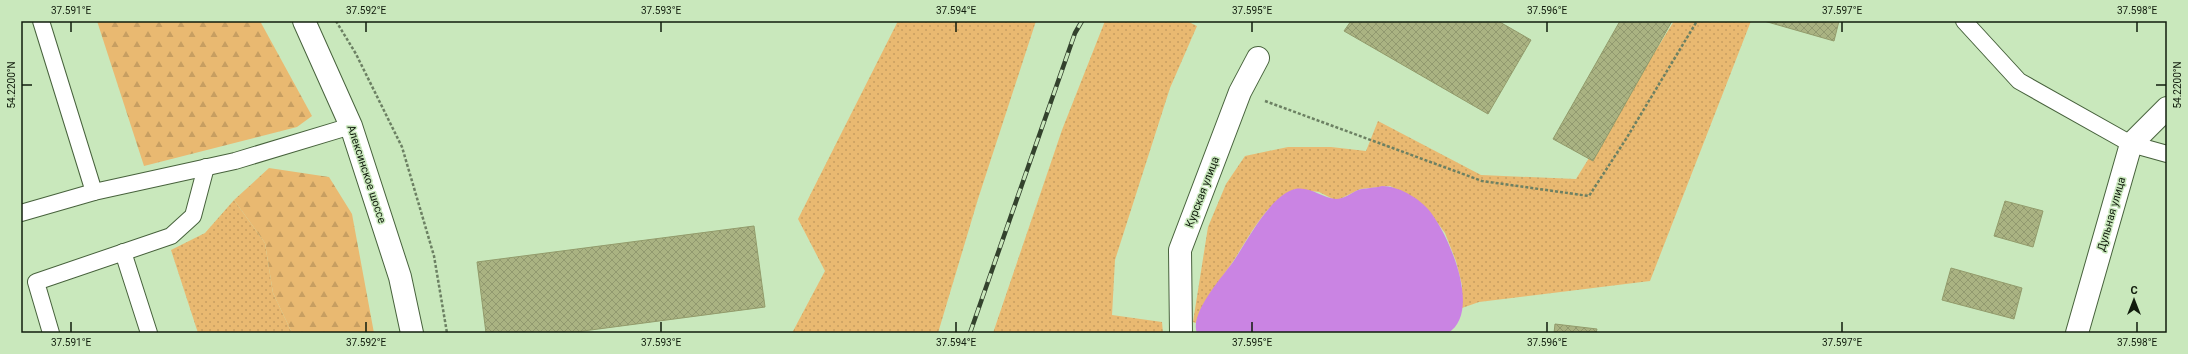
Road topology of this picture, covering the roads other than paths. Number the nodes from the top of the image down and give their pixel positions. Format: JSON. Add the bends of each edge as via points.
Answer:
{"nodes":[{"id":1,"x":41,"y":21,"type":"edge"},
{"id":2,"x":304,"y":21,"type":"edge"},
{"id":3,"x":1964,"y":21,"type":"edge"},
{"id":4,"x":1258,"y":58,"type":"dead end"},
{"id":5,"x":2167,"y":108,"type":"edge"},
{"id":6,"x":351,"y":126,"type":"junction"},
{"id":7,"x":2131,"y":144,"type":"junction"},
{"id":8,"x":2167,"y":154,"type":"edge"},
{"id":9,"x":206,"y":167,"type":"junction"},
{"id":10,"x":94,"y":192,"type":"junction"},
{"id":11,"x":21,"y":214,"type":"edge"},
{"id":12,"x":123,"y":252,"type":"junction"},
{"id":13,"x":50,"y":333,"type":"edge"},
{"id":14,"x":149,"y":333,"type":"edge"},
{"id":15,"x":412,"y":333,"type":"edge"},
{"id":16,"x":1181,"y":333,"type":"edge"},
{"id":17,"x":2077,"y":333,"type":"edge"}],
"edges":[{"from":1,"to":10,"type":"lane"},
{"from":2,"to":6,"type":"street","name":"Алексинское шоссе"},
{"from":3,"to":7,"type":"lane","via":[[2019,81]]},
{"from":4,"to":16,"type":"street","name":"Курская улица","via":[[1240,92],[1180,250]]},
{"from":5,"to":7,"type":"street","name":"Дульная улица"},
{"from":6,"to":9,"type":"lane","via":[[235,161]]},
{"from":6,"to":15,"type":"street","name":"Алексинское шоссе","via":[[400,277]]},
{"from":7,"to":8,"type":"lane"},
{"from":7,"to":17,"type":"street","name":"Дульная улица"},
{"from":9,"to":10,"type":"lane"},
{"from":9,"to":12,"type":"lane","via":[[193,216],[171,236]]},
{"from":10,"to":11,"type":"lane"},
{"from":12,"to":13,"type":"lane","via":[[36,282]]},
{"from":12,"to":14,"type":"lane"}]}
